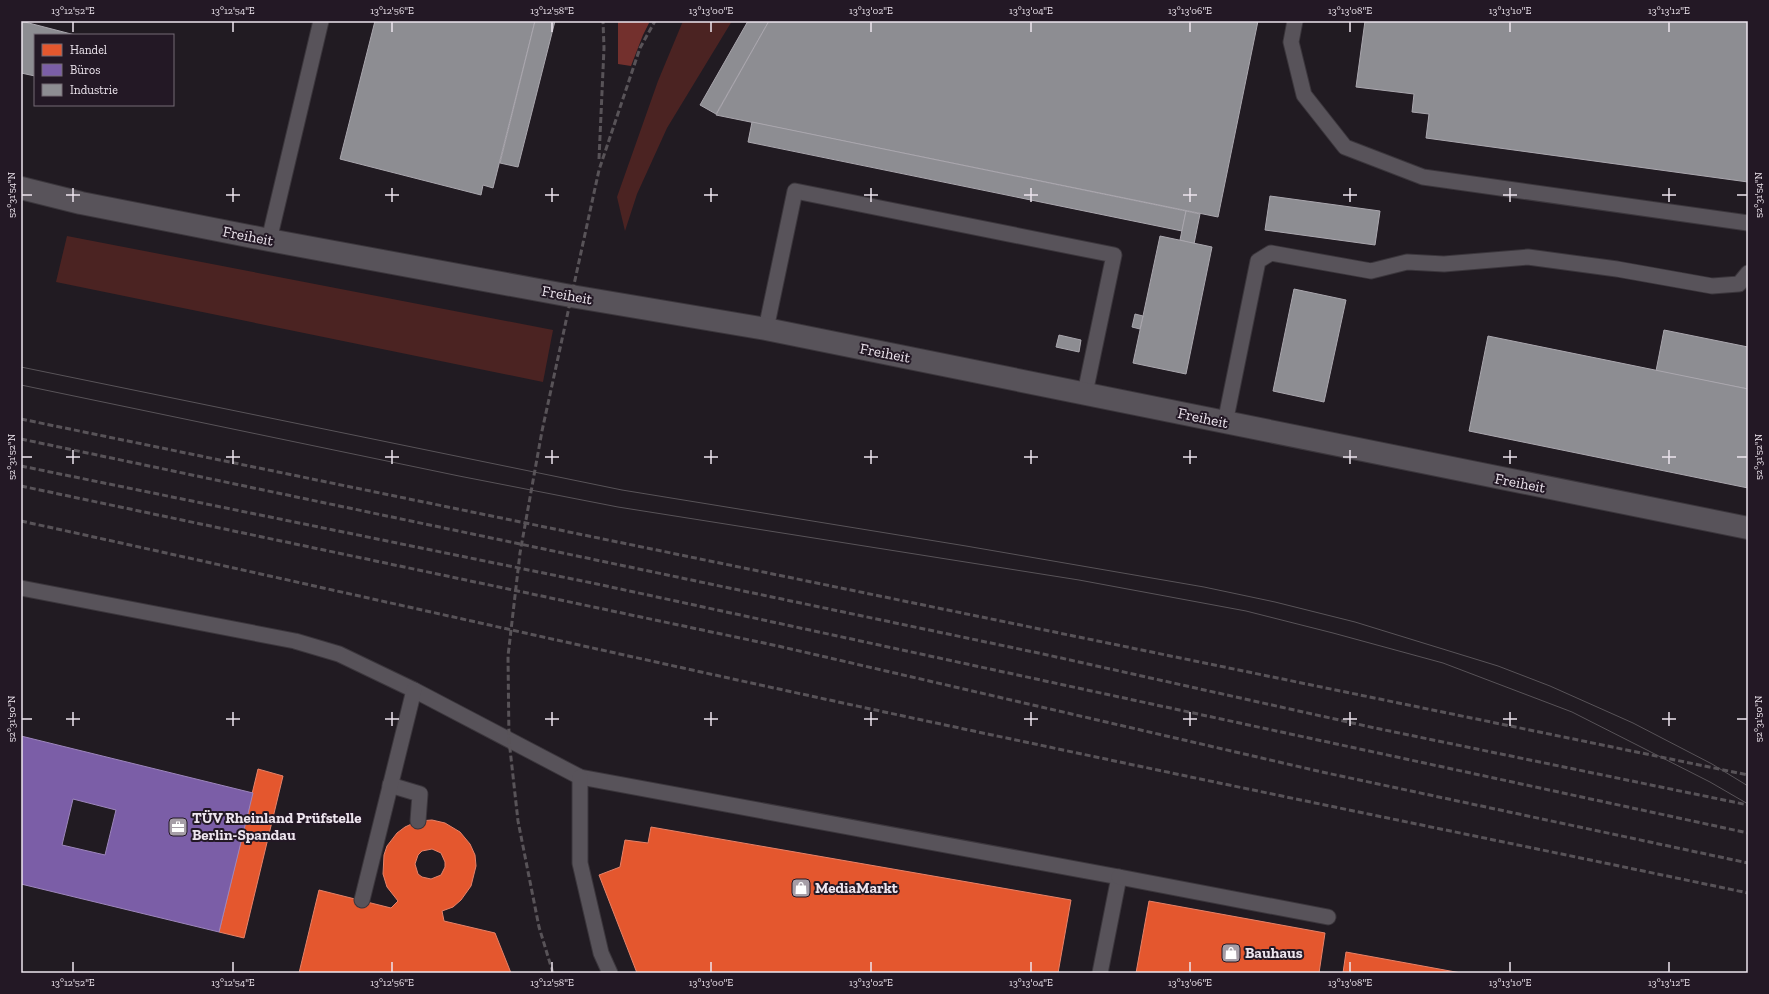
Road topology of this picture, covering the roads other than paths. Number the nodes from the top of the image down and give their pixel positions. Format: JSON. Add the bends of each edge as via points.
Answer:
{"nodes":[{"id":1,"x":321,"y":21,"type":"edge"},
{"id":2,"x":1295,"y":21,"type":"edge"},
{"id":3,"x":21,"y":188,"type":"edge"},
{"id":4,"x":1748,"y":223,"type":"edge"},
{"id":5,"x":269,"y":240,"type":"junction"},
{"id":6,"x":1748,"y":273,"type":"edge"},
{"id":7,"x":766,"y":329,"type":"junction"},
{"id":8,"x":1086,"y":393,"type":"junction"},
{"id":9,"x":1225,"y":423,"type":"junction"},
{"id":10,"x":1748,"y":528,"type":"edge"},
{"id":11,"x":21,"y":588,"type":"edge"},
{"id":12,"x":414,"y":690,"type":"junction"},
{"id":13,"x":580,"y":776,"type":"junction"},
{"id":14,"x":390,"y":786,"type":"junction"},
{"id":15,"x":418,"y":821,"type":"dead end"},
{"id":16,"x":1119,"y":877,"type":"junction"},
{"id":17,"x":362,"y":900,"type":"dead end"},
{"id":18,"x":1328,"y":917,"type":"dead end"},
{"id":19,"x":610,"y":973,"type":"edge"},
{"id":20,"x":1100,"y":973,"type":"edge"}],
"edges":[{"from":1,"to":5,"type":"lane"},
{"from":2,"to":4,"type":"lane","via":[[1292,42],[1304,95],[1345,146],[1423,177]]},
{"from":3,"to":5,"type":"street","name":"Freiheit","via":[[80,203]]},
{"from":5,"to":7,"type":"street","name":"Freiheit","via":[[563,295]]},
{"from":6,"to":9,"type":"lane","via":[[1739,284],[1712,286],[1617,269],[1528,257],[1444,264],[1407,262],[1370,271],[1271,252],[1258,260]]},
{"from":7,"to":8,"type":"street","name":"Freiheit"},
{"from":7,"to":8,"type":"lane","via":[[795,191],[1114,255]]},
{"from":8,"to":9,"type":"street","name":"Freiheit"},
{"from":9,"to":10,"type":"street","name":"Freiheit"},
{"from":11,"to":12,"type":"lane","via":[[295,641],[339,654]]},
{"from":12,"to":13,"type":"lane"},
{"from":12,"to":14,"type":"lane"},
{"from":13,"to":16,"type":"lane"},
{"from":13,"to":19,"type":"lane","via":[[580,863],[601,953]]},
{"from":14,"to":15,"type":"lane","via":[[420,794]]},
{"from":14,"to":17,"type":"lane"},
{"from":16,"to":18,"type":"lane"},
{"from":16,"to":20,"type":"lane"}]}
